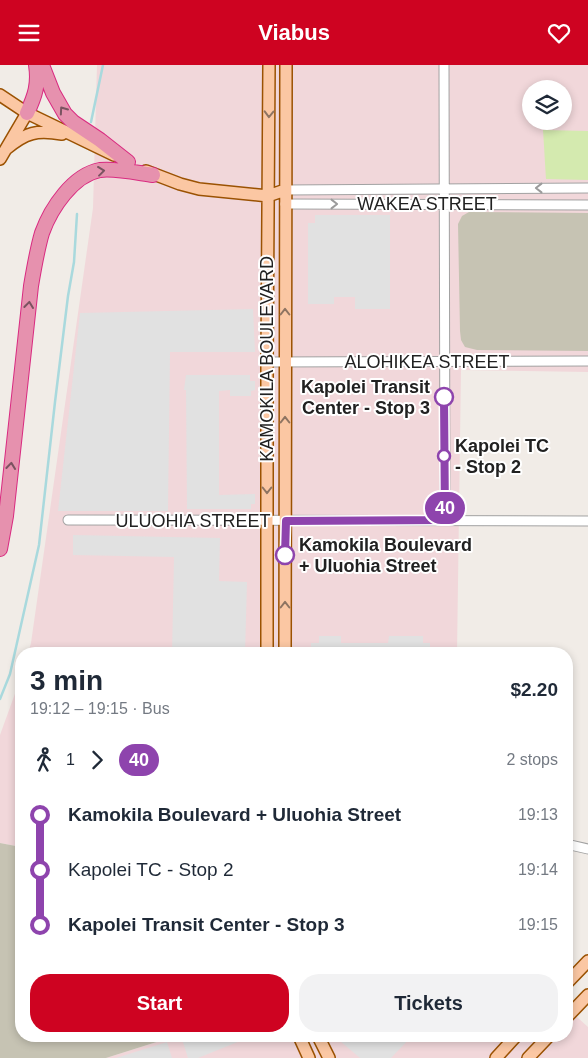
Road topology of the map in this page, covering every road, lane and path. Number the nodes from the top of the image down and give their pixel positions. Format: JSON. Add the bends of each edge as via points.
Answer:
{"nodes":[{"id":1,"x":36,"y":65,"type":"edge"},
{"id":2,"x":42,"y":65,"type":"edge"},
{"id":3,"x":270,"y":65,"type":"edge"},
{"id":4,"x":286,"y":65,"type":"edge"},
{"id":5,"x":444,"y":65,"type":"edge"},
{"id":6,"x":0,"y":95,"type":"edge"},
{"id":7,"x":27,"y":113,"type":"junction"},
{"id":8,"x":70,"y":135,"type":"junction"},
{"id":9,"x":3,"y":154,"type":"edge"},
{"id":10,"x":128,"y":162,"type":"junction"},
{"id":11,"x":154,"y":175,"type":"junction"},
{"id":12,"x":444,"y":188,"type":"junction"},
{"id":13,"x":588,"y":188,"type":"edge"},
{"id":14,"x":285,"y":190,"type":"junction"},
{"id":15,"x":268,"y":196,"type":"junction"},
{"id":16,"x":285,"y":204,"type":"junction"},
{"id":17,"x":444,"y":204,"type":"junction"},
{"id":18,"x":588,"y":205,"type":"edge"},
{"id":19,"x":285,"y":361,"type":"junction"},
{"id":20,"x":588,"y":361,"type":"edge"},
{"id":21,"x":267,"y":362,"type":"junction"},
{"id":22,"x":444,"y":362,"type":"junction"},
{"id":23,"x":68,"y":520,"type":"dead end"},
{"id":24,"x":445,"y":520,"type":"junction"},
{"id":25,"x":267,"y":521,"type":"junction"},
{"id":26,"x":286,"y":521,"type":"junction"},
{"id":27,"x":588,"y":521,"type":"edge"},
{"id":28,"x":0,"y":549,"type":"edge"},
{"id":29,"x":267,"y":647,"type":"edge"},
{"id":30,"x":285,"y":647,"type":"edge"},
{"id":31,"x":573,"y":846,"type":"edge"},
{"id":32,"x":588,"y":849,"type":"edge"},
{"id":33,"x":588,"y":961,"type":"edge"},
{"id":34,"x":573,"y":977,"type":"edge"},
{"id":35,"x":588,"y":995,"type":"edge"},
{"id":36,"x":573,"y":1011,"type":"edge"},
{"id":37,"x":302,"y":1042,"type":"edge"},
{"id":38,"x":321,"y":1042,"type":"edge"},
{"id":39,"x":511,"y":1042,"type":"edge"},
{"id":40,"x":543,"y":1042,"type":"edge"},
{"id":41,"x":309,"y":1058,"type":"edge"},
{"id":42,"x":329,"y":1058,"type":"edge"},
{"id":43,"x":496,"y":1058,"type":"edge"},
{"id":44,"x":528,"y":1058,"type":"edge"}],
"edges":[{"from":1,"to":7,"type":"highway","via":[[37,87]]},
{"from":10,"to":2,"type":"highway","one_way":true,"via":[[65,114]]},
{"from":3,"to":15,"type":"main road","name":"KAMOKILA BOULEVARD","one_way":true},
{"from":4,"to":14,"type":"main road","name":"KAMOKILA BOULEVARD"},
{"from":5,"to":12,"type":"street"},
{"from":6,"to":7,"type":"main road","name":"WAKEA STREET"},
{"from":7,"to":8,"type":"main road","name":"WAKEA STREET"},
{"from":7,"to":9,"type":"main road"},
{"from":8,"to":9,"type":"main road","via":[[30,133]]},
{"from":8,"to":10,"type":"main road","name":"WAKEA STREET"},
{"from":10,"to":11,"type":"main road","name":"WAKEA STREET"},
{"from":11,"to":15,"type":"main road","name":"WAKEA STREET","via":[[199,189]]},
{"from":28,"to":11,"type":"highway","one_way":true,"via":[[31,285],[43,231],[70,186],[87,174],[102,170]]},
{"from":13,"to":12,"type":"street","name":"WAKEA STREET","one_way":true},
{"from":12,"to":14,"type":"street","name":"WAKEA STREET"},
{"from":12,"to":17,"type":"street"},
{"from":14,"to":15,"type":"main road","name":"WAKEA STREET"},
{"from":14,"to":16,"type":"main road","name":"KAMOKILA BOULEVARD"},
{"from":15,"to":16,"type":"main road","name":"WAKEA STREET"},
{"from":15,"to":21,"type":"main road","name":"KAMOKILA BOULEVARD"},
{"from":16,"to":17,"type":"street","name":"WAKEA STREET","one_way":true},
{"from":19,"to":16,"type":"main road","name":"KAMOKILA BOULEVARD","one_way":true},
{"from":17,"to":18,"type":"street","name":"WAKEA STREET"},
{"from":17,"to":22,"type":"street"},
{"from":19,"to":21,"type":"street","name":"ALOHIKEA STREET"},
{"from":19,"to":22,"type":"street","name":"ALOHIKEA STREET"},
{"from":26,"to":19,"type":"main road","name":"KAMOKILA BOULEVARD","one_way":true},
{"from":20,"to":22,"type":"street","name":"ALOHIKEA STREET"},
{"from":21,"to":25,"type":"main road","name":"KAMOKILA BOULEVARD","one_way":true},
{"from":22,"to":24,"type":"street"},
{"from":23,"to":25,"type":"street","name":"ULUOHIA STREET"},
{"from":24,"to":26,"type":"street","name":"ULUOHIA STREET"},
{"from":24,"to":27,"type":"street","name":"ULUOHIA STREET"},
{"from":25,"to":26,"type":"street","name":"ULUOHIA STREET"},
{"from":25,"to":29,"type":"main road","name":"KAMOKILA BOULEVARD"},
{"from":30,"to":26,"type":"main road","name":"KAMOKILA BOULEVARD","one_way":true},
{"from":31,"to":32,"type":"street"},
{"from":33,"to":34,"type":"main road"},
{"from":35,"to":36,"type":"main road"},
{"from":37,"to":41,"type":"main road"},
{"from":38,"to":42,"type":"main road"},
{"from":39,"to":43,"type":"main road"},
{"from":40,"to":44,"type":"main road"}]}
